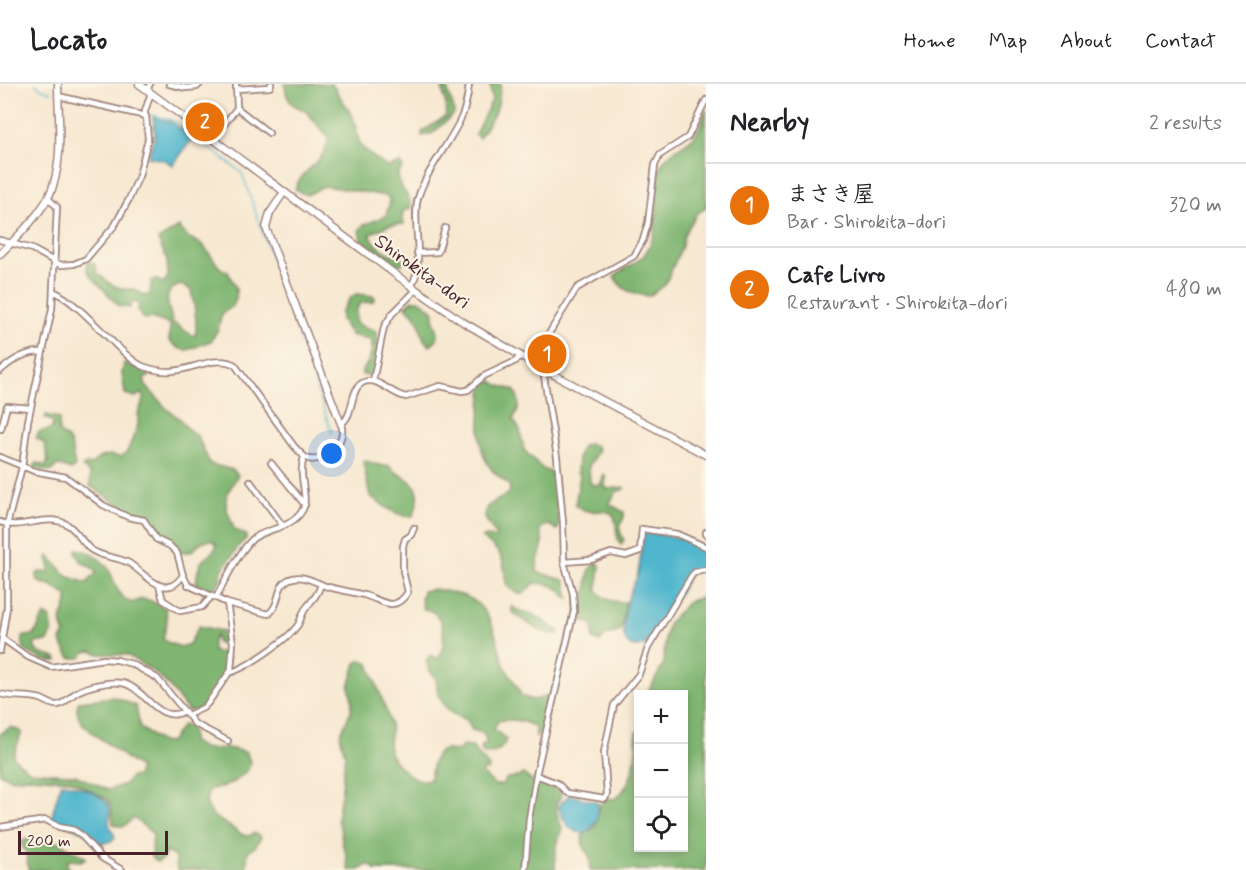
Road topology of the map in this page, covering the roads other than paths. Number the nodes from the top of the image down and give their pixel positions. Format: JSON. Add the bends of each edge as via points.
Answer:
{"nodes":[{"id":1,"x":58,"y":84,"type":"edge"},
{"id":2,"x":139,"y":84,"type":"edge"},
{"id":3,"x":169,"y":84,"type":"edge"},
{"id":4,"x":200,"y":84,"type":"edge"},
{"id":5,"x":271,"y":84,"type":"edge"},
{"id":6,"x":469,"y":84,"type":"edge"},
{"id":7,"x":236,"y":86,"type":"edge"},
{"id":8,"x":150,"y":89,"type":"edge"},
{"id":9,"x":58,"y":96,"type":"junction"},
{"id":10,"x":706,"y":100,"type":"edge"},
{"id":11,"x":237,"y":108,"type":"junction"},
{"id":12,"x":146,"y":116,"type":"junction"},
{"id":13,"x":269,"y":133,"type":"dead end"},
{"id":14,"x":213,"y":138,"type":"junction"},
{"id":15,"x":284,"y":192,"type":"junction"},
{"id":16,"x":48,"y":198,"type":"junction"},
{"id":17,"x":445,"y":228,"type":"dead end"},
{"id":18,"x":0,"y":240,"type":"edge"},
{"id":19,"x":11,"y":244,"type":"junction"},
{"id":20,"x":417,"y":253,"type":"junction"},
{"id":21,"x":0,"y":254,"type":"edge"},
{"id":22,"x":55,"y":262,"type":"junction"},
{"id":23,"x":414,"y":288,"type":"junction"},
{"id":24,"x":53,"y":291,"type":"junction"},
{"id":25,"x":43,"y":352,"type":"junction"},
{"id":26,"x":520,"y":356,"type":"junction"},
{"id":27,"x":528,"y":360,"type":"junction"},
{"id":28,"x":0,"y":371,"type":"edge"},
{"id":29,"x":547,"y":371,"type":"junction"},
{"id":30,"x":374,"y":381,"type":"junction"},
{"id":31,"x":31,"y":408,"type":"junction"},
{"id":32,"x":341,"y":424,"type":"junction"},
{"id":33,"x":1,"y":429,"type":"edge"},
{"id":34,"x":706,"y":455,"type":"edge"},
{"id":35,"x":0,"y":457,"type":"edge"},
{"id":36,"x":304,"y":457,"type":"junction"},
{"id":37,"x":271,"y":463,"type":"dead end"},
{"id":38,"x":22,"y":467,"type":"junction"},
{"id":39,"x":250,"y":481,"type":"dead end"},
{"id":40,"x":305,"y":505,"type":"junction"},
{"id":41,"x":0,"y":522,"type":"edge"},
{"id":42,"x":7,"y":525,"type":"junction"},
{"id":43,"x":283,"y":526,"type":"junction"},
{"id":44,"x":414,"y":528,"type":"dead end"},
{"id":45,"x":706,"y":547,"type":"edge"},
{"id":46,"x":564,"y":562,"type":"junction"},
{"id":47,"x":706,"y":570,"type":"edge"},
{"id":48,"x":183,"y":575,"type":"junction"},
{"id":49,"x":321,"y":584,"type":"junction"},
{"id":50,"x":159,"y":585,"type":"junction"},
{"id":51,"x":214,"y":597,"type":"junction"},
{"id":52,"x":226,"y":603,"type":"junction"},
{"id":53,"x":3,"y":639,"type":"junction"},
{"id":54,"x":0,"y":649,"type":"edge"},
{"id":55,"x":229,"y":673,"type":"junction"},
{"id":56,"x":0,"y":694,"type":"edge"},
{"id":57,"x":186,"y":713,"type":"junction"},
{"id":58,"x":228,"y":741,"type":"dead end"},
{"id":59,"x":536,"y":775,"type":"junction"},
{"id":60,"x":0,"y":827,"type":"edge"},
{"id":61,"x":122,"y":870,"type":"edge"},
{"id":62,"x":525,"y":870,"type":"edge"}],
"edges":[{"from":1,"to":9,"type":"street"},
{"from":2,"to":8,"type":"street","name":"Shirokita-dori"},
{"from":3,"to":4,"type":"street","via":[[186,88]]},
{"from":5,"to":7,"type":"street"},
{"from":6,"to":20,"type":"street","via":[[462,116],[418,196]]},
{"from":7,"to":11,"type":"street"},
{"from":8,"to":12,"type":"street"},
{"from":8,"to":14,"type":"street","name":"Shirokita-dori"},
{"from":9,"to":12,"type":"street"},
{"from":9,"to":16,"type":"street","via":[[59,145]]},
{"from":10,"to":27,"type":"street","via":[[688,137],[660,155],[655,165],[648,223],[634,256],[577,288]]},
{"from":11,"to":13,"type":"street"},
{"from":11,"to":14,"type":"street"},
{"from":12,"to":22,"type":"street","via":[[148,139],[139,176],[116,225],[86,259],[64,265]]},
{"from":14,"to":15,"type":"street","name":"Shirokita-dori"},
{"from":15,"to":23,"type":"street","name":"Shirokita-dori"},
{"from":15,"to":32,"type":"street","via":[[270,213],[266,228]]},
{"from":16,"to":19,"type":"street"},
{"from":16,"to":22,"type":"street","via":[[57,207]]},
{"from":17,"to":20,"type":"street","via":[[438,252]]},
{"from":18,"to":19,"type":"street"},
{"from":19,"to":21,"type":"street"},
{"from":19,"to":22,"type":"street","via":[[32,249]]},
{"from":20,"to":23,"type":"street"},
{"from":22,"to":24,"type":"street"},
{"from":23,"to":26,"type":"street","name":"Shirokita-dori"},
{"from":23,"to":30,"type":"street","via":[[384,327]]},
{"from":24,"to":25,"type":"street"},
{"from":24,"to":36,"type":"street","via":[[142,367],[174,371],[218,362],[235,364]]},
{"from":25,"to":28,"type":"street","via":[[20,357]]},
{"from":25,"to":31,"type":"street"},
{"from":26,"to":27,"type":"street","name":"Shirokita-dori"},
{"from":26,"to":30,"type":"street","via":[[468,390],[440,386],[406,397]]},
{"from":27,"to":29,"type":"street","name":"Shirokita-dori"},
{"from":29,"to":34,"type":"street","name":"Shirokita-dori"},
{"from":29,"to":46,"type":"street","via":[[544,376],[561,494]]},
{"from":30,"to":32,"type":"street","via":[[363,382],[357,388],[349,415]]},
{"from":31,"to":33,"type":"street","via":[[7,406]]},
{"from":31,"to":38,"type":"street"},
{"from":32,"to":36,"type":"street","via":[[342,435],[332,451],[318,459]]},
{"from":35,"to":38,"type":"street"},
{"from":36,"to":40,"type":"street","via":[[300,472]]},
{"from":37,"to":40,"type":"street"},
{"from":38,"to":42,"type":"street"},
{"from":38,"to":48,"type":"street","via":[[66,477],[103,505],[144,520],[156,539],[177,553]]},
{"from":39,"to":43,"type":"street"},
{"from":40,"to":43,"type":"street","via":[[298,516]]},
{"from":41,"to":42,"type":"street"},
{"from":42,"to":50,"type":"street","via":[[62,522],[97,554],[130,563]]},
{"from":42,"to":53,"type":"street"},
{"from":43,"to":51,"type":"street","via":[[249,542]]},
{"from":44,"to":49,"type":"street","via":[[403,546],[404,575],[409,588],[403,599],[385,604]]},
{"from":45,"to":46,"type":"street","via":[[677,534],[645,529],[641,531],[640,551],[626,556],[612,552],[591,560]]},
{"from":46,"to":59,"type":"street","via":[[574,611]]},
{"from":47,"to":59,"type":"street","via":[[692,575],[648,648],[639,674],[614,705],[604,752],[605,799],[567,793],[557,783]]},
{"from":48,"to":50,"type":"street","via":[[172,584]]},
{"from":48,"to":51,"type":"street","via":[[188,585]]},
{"from":49,"to":52,"type":"street","via":[[290,579],[280,588],[268,614]]},
{"from":49,"to":55,"type":"street","via":[[299,624],[286,637],[256,660]]},
{"from":50,"to":51,"type":"street","via":[[164,600],[180,611],[202,607]]},
{"from":51,"to":52,"type":"street"},
{"from":52,"to":55,"type":"street","via":[[233,652]]},
{"from":53,"to":54,"type":"street"},
{"from":53,"to":57,"type":"street","via":[[51,667],[104,660],[132,664],[157,678]]},
{"from":55,"to":57,"type":"street","via":[[203,708]]},
{"from":56,"to":57,"type":"street","via":[[53,705],[80,690],[120,683],[133,687],[160,711]]},
{"from":57,"to":58,"type":"street","via":[[200,727]]},
{"from":59,"to":62,"type":"street"},
{"from":60,"to":61,"type":"street","via":[[46,820],[59,828],[74,830],[102,858]]}]}
